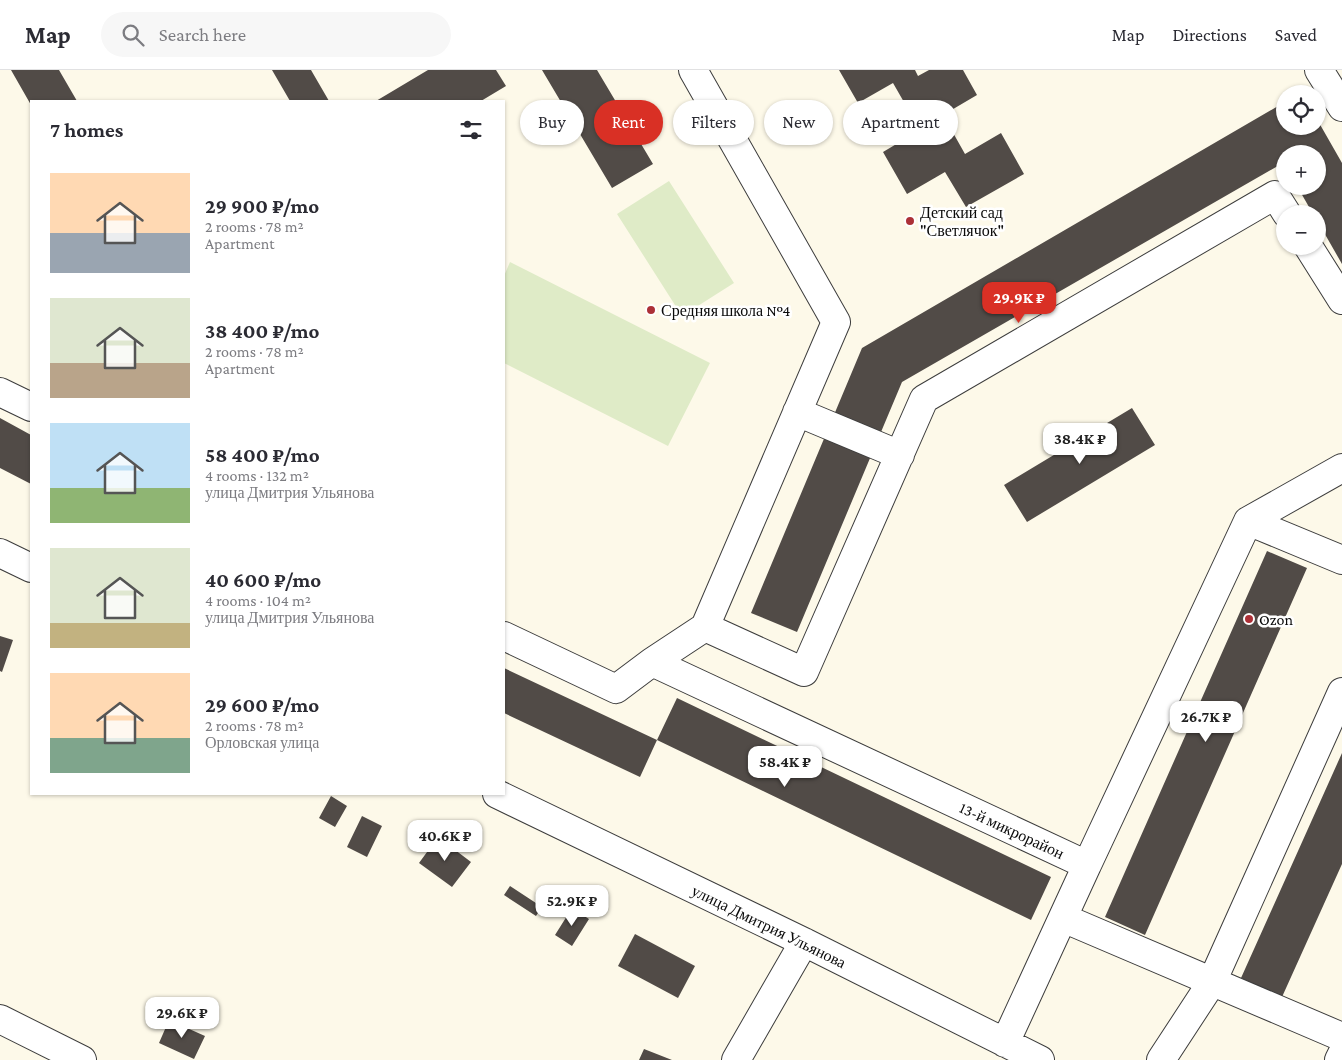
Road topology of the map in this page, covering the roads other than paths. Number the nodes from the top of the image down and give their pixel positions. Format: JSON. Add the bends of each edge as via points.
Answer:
{"nodes":[{"id":1,"x":693,"y":70,"type":"edge"},
{"id":2,"x":1319,"y":70,"type":"edge"},
{"id":3,"x":1342,"y":107,"type":"edge"},
{"id":4,"x":1281,"y":205,"type":"edge"},
{"id":5,"x":1314,"y":255,"type":"edge"},
{"id":6,"x":1342,"y":300,"type":"edge"},
{"id":7,"x":0,"y":392,"type":"edge"},
{"id":8,"x":30,"y":407,"type":"edge"},
{"id":9,"x":797,"y":412,"type":"junction"},
{"id":10,"x":900,"y":455,"type":"junction"},
{"id":11,"x":1342,"y":468,"type":"edge"},
{"id":12,"x":1248,"y":521,"type":"junction"},
{"id":13,"x":0,"y":553,"type":"edge"},
{"id":14,"x":1342,"y":560,"type":"edge"},
{"id":15,"x":30,"y":568,"type":"edge"},
{"id":16,"x":705,"y":627,"type":"junction"},
{"id":17,"x":505,"y":636,"type":"edge"},
{"id":18,"x":652,"y":662,"type":"junction"},
{"id":19,"x":1342,"y":692,"type":"edge"},
{"id":20,"x":499,"y":795,"type":"edge"},
{"id":21,"x":1087,"y":865,"type":"junction"},
{"id":22,"x":1063,"y":918,"type":"junction"},
{"id":23,"x":804,"y":942,"type":"junction"},
{"id":24,"x":1212,"y":982,"type":"junction"},
{"id":25,"x":0,"y":1019,"type":"edge"},
{"id":26,"x":1342,"y":1037,"type":"edge"},
{"id":27,"x":1005,"y":1043,"type":"junction"},
{"id":28,"x":1342,"y":1054,"type":"edge"},
{"id":29,"x":82,"y":1060,"type":"edge"},
{"id":30,"x":736,"y":1060,"type":"edge"},
{"id":31,"x":1040,"y":1060,"type":"edge"},
{"id":32,"x":1161,"y":1060,"type":"edge"},
{"id":33,"x":1339,"y":1060,"type":"edge"}],
"edges":[{"from":1,"to":9,"type":"street","via":[[836,322]]},
{"from":2,"to":3,"type":"street"},
{"from":4,"to":10,"type":"street","via":[[1275,196],[924,399]]},
{"from":5,"to":6,"type":"street"},
{"from":7,"to":8,"type":"street"},
{"from":9,"to":10,"type":"street"},
{"from":9,"to":16,"type":"street"},
{"from":10,"to":16,"type":"street","via":[[804,672]]},
{"from":11,"to":12,"type":"street"},
{"from":12,"to":14,"type":"street"},
{"from":12,"to":21,"type":"street"},
{"from":13,"to":15,"type":"street"},
{"from":16,"to":18,"type":"street"},
{"from":17,"to":18,"type":"street","via":[[616,689]]},
{"from":18,"to":21,"type":"street","name":"13-й микрорайон"},
{"from":19,"to":24,"type":"street"},
{"from":20,"to":23,"type":"street","name":"улица Дмитрия Ульянова"},
{"from":21,"to":22,"type":"street"},
{"from":22,"to":24,"type":"street"},
{"from":22,"to":27,"type":"street"},
{"from":23,"to":27,"type":"street","name":"улица Дмитрия Ульянова"},
{"from":23,"to":30,"type":"street"},
{"from":24,"to":26,"type":"street"},
{"from":24,"to":32,"type":"street"},
{"from":25,"to":29,"type":"street"},
{"from":27,"to":31,"type":"street","name":"улица Дмитрия Ульянова"},
{"from":28,"to":33,"type":"street"}]}
